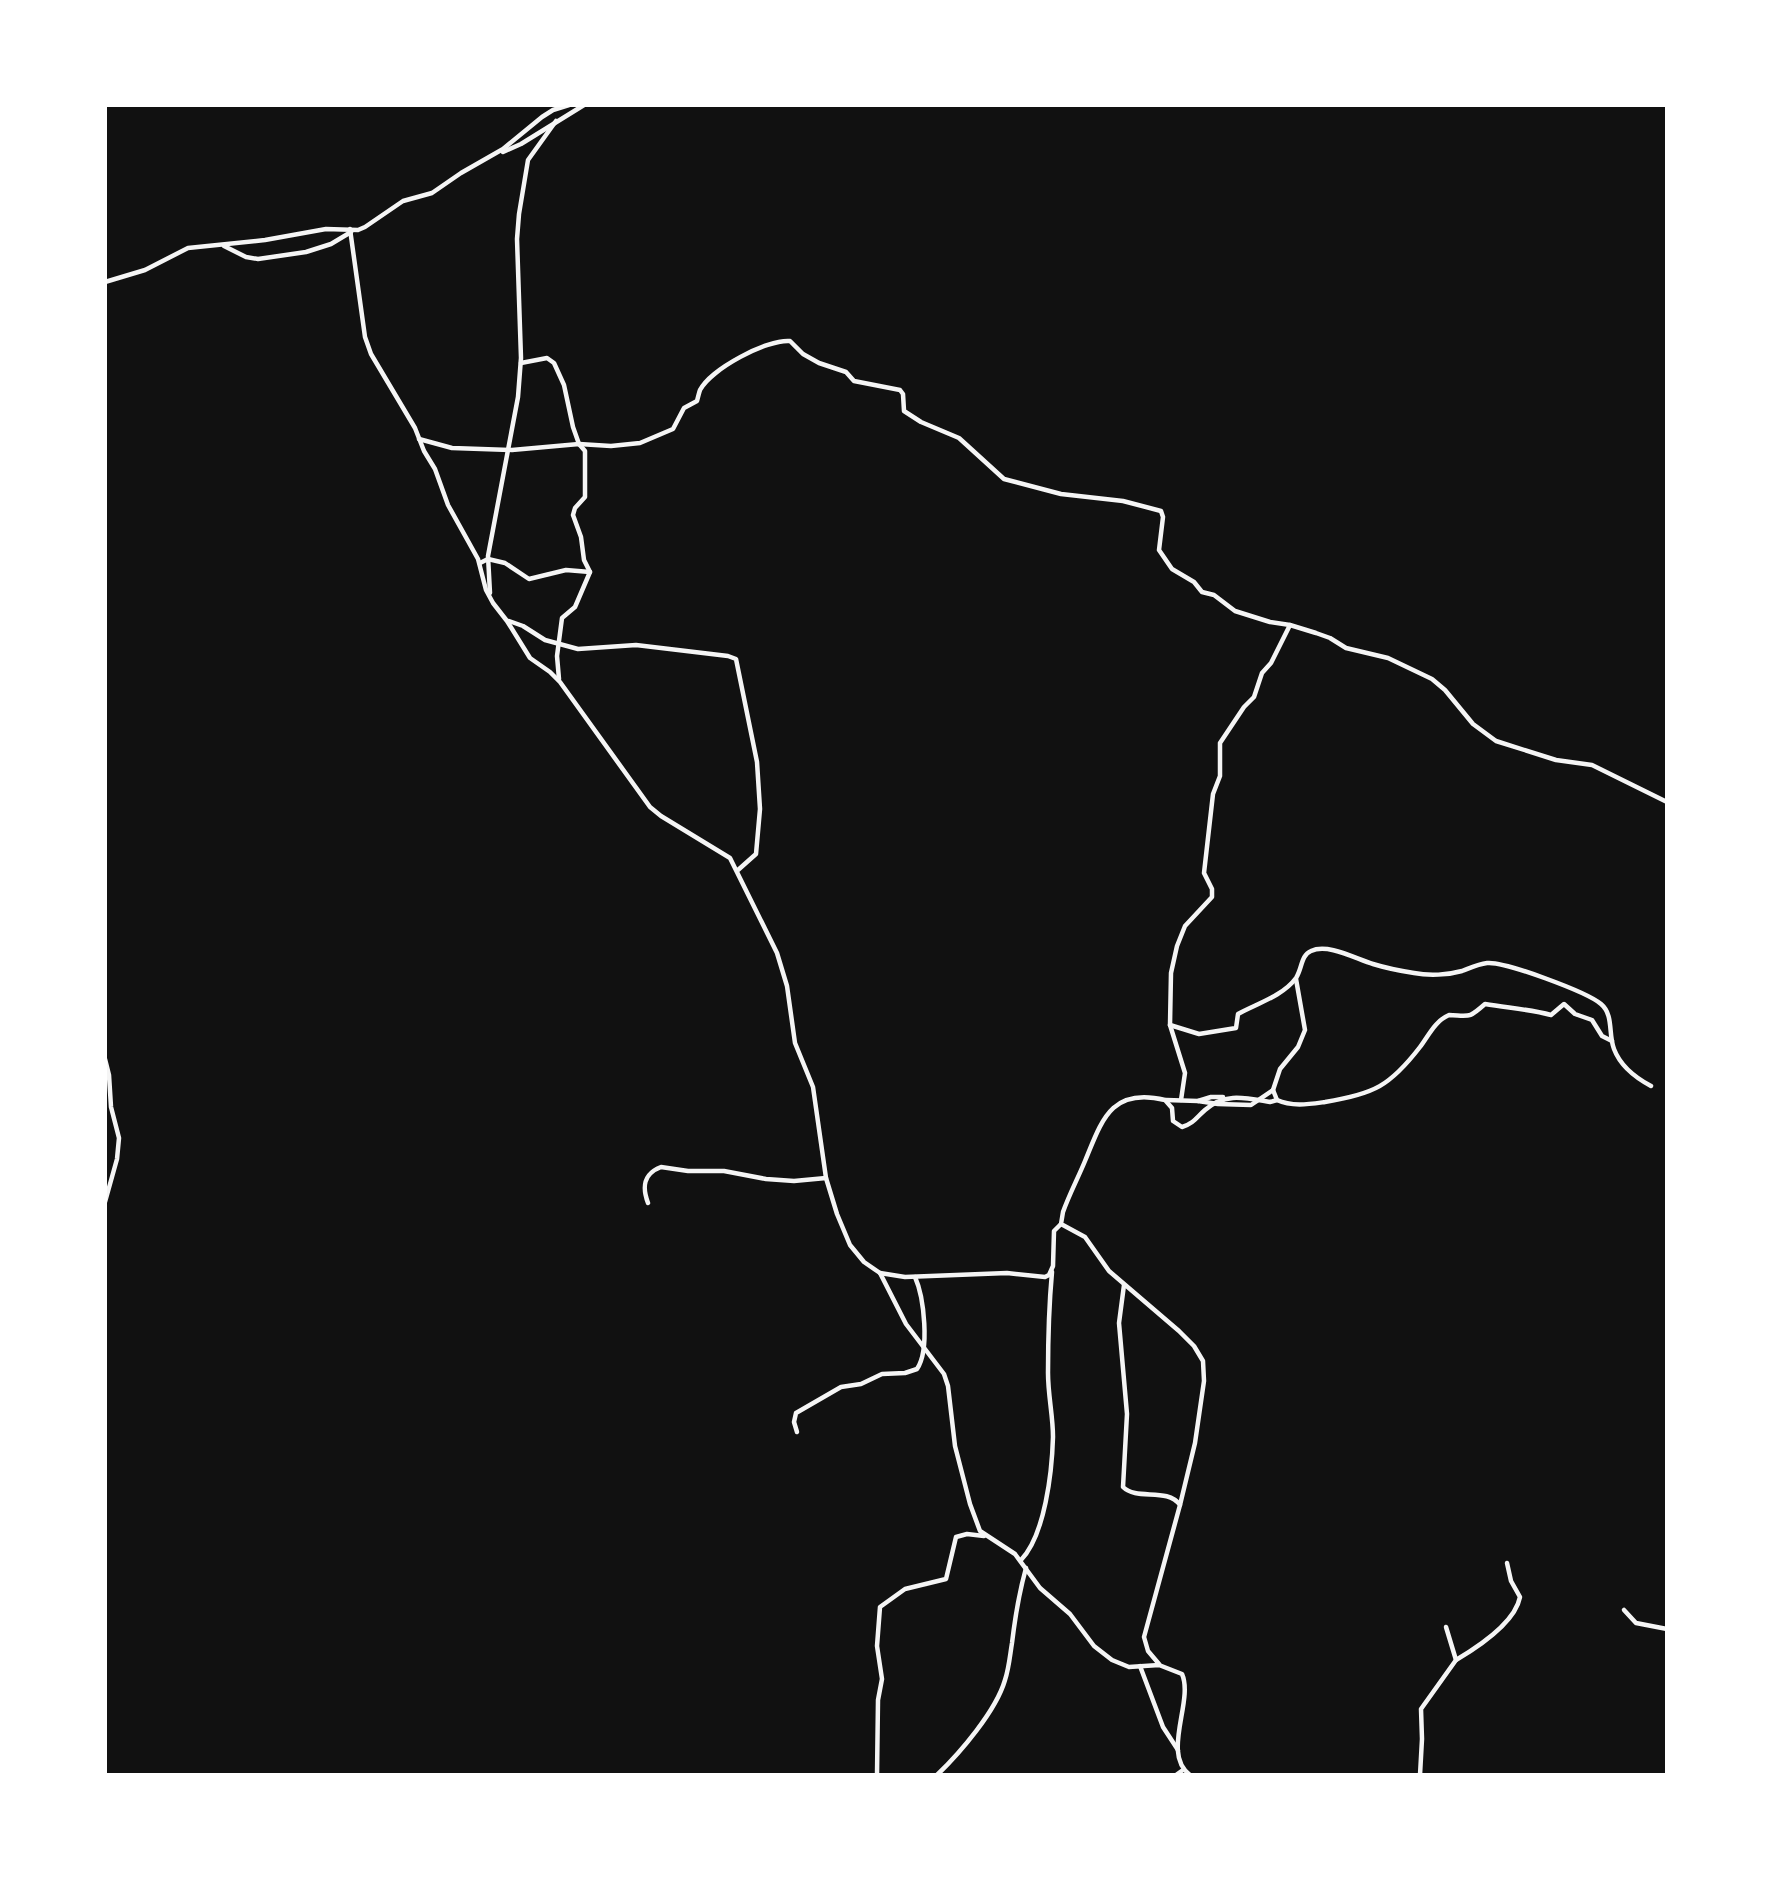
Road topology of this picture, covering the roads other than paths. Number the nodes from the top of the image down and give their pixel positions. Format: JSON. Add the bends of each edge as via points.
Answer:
{"nodes":[{"id":1,"x":569,"y":105,"type":"edge"},
{"id":2,"x":584,"y":105,"type":"edge"},
{"id":3,"x":556,"y":121,"type":"junction"},
{"id":4,"x":494,"y":155,"type":"junction"},
{"id":5,"x":349,"y":231,"type":"junction"},
{"id":6,"x":222,"y":245,"type":"junction"},
{"id":7,"x":105,"y":282,"type":"edge"},
{"id":8,"x":521,"y":363,"type":"junction"},
{"id":9,"x":419,"y":439,"type":"junction"},
{"id":10,"x":579,"y":444,"type":"junction"},
{"id":11,"x":508,"y":450,"type":"junction"},
{"id":12,"x":488,"y":559,"type":"junction"},
{"id":13,"x":480,"y":563,"type":"junction"},
{"id":14,"x":590,"y":572,"type":"junction"},
{"id":15,"x":490,"y":599,"type":"junction"},
{"id":16,"x":507,"y":621,"type":"junction"},
{"id":17,"x":1290,"y":625,"type":"junction"},
{"id":18,"x":559,"y":644,"type":"junction"},
{"id":19,"x":559,"y":682,"type":"junction"},
{"id":20,"x":1667,"y":802,"type":"edge"},
{"id":21,"x":738,"y":870,"type":"junction"},
{"id":22,"x":1296,"y":978,"type":"junction"},
{"id":23,"x":1170,"y":1025,"type":"junction"},
{"id":24,"x":1612,"y":1041,"type":"junction"},
{"id":25,"x":105,"y":1059,"type":"edge"},
{"id":26,"x":1651,"y":1086,"type":"dead end"},
{"id":27,"x":1273,"y":1090,"type":"junction"},
{"id":28,"x":1225,"y":1098,"type":"junction"},
{"id":29,"x":1165,"y":1100,"type":"junction"},
{"id":30,"x":1181,"y":1100,"type":"junction"},
{"id":31,"x":1261,"y":1100,"type":"junction"},
{"id":32,"x":1277,"y":1100,"type":"junction"},
{"id":33,"x":1198,"y":1101,"type":"junction"},
{"id":34,"x":1213,"y":1103,"type":"junction"},
{"id":35,"x":826,"y":1178,"type":"junction"},
{"id":36,"x":105,"y":1202,"type":"edge"},
{"id":37,"x":648,"y":1203,"type":"dead end"},
{"id":38,"x":1061,"y":1224,"type":"junction"},
{"id":39,"x":1052,"y":1272,"type":"junction"},
{"id":40,"x":880,"y":1273,"type":"junction"},
{"id":41,"x":915,"y":1277,"type":"junction"},
{"id":42,"x":1124,"y":1284,"type":"junction"},
{"id":43,"x":923,"y":1347,"type":"junction"},
{"id":44,"x":797,"y":1432,"type":"dead end"},
{"id":45,"x":1180,"y":1505,"type":"junction"},
{"id":46,"x":985,"y":1536,"type":"junction"},
{"id":47,"x":1021,"y":1560,"type":"junction"},
{"id":48,"x":1507,"y":1563,"type":"dead end"},
{"id":49,"x":1026,"y":1568,"type":"junction"},
{"id":50,"x":1624,"y":1610,"type":"dead end"},
{"id":51,"x":1446,"y":1627,"type":"dead end"},
{"id":52,"x":1667,"y":1629,"type":"edge"},
{"id":53,"x":1456,"y":1660,"type":"junction"},
{"id":54,"x":1159,"y":1665,"type":"junction"},
{"id":55,"x":1140,"y":1666,"type":"junction"},
{"id":56,"x":1179,"y":1751,"type":"junction"},
{"id":57,"x":1183,"y":1770,"type":"junction"},
{"id":58,"x":877,"y":1775,"type":"edge"},
{"id":59,"x":937,"y":1775,"type":"edge"},
{"id":60,"x":1175,"y":1775,"type":"edge"},
{"id":61,"x":1190,"y":1775,"type":"edge"},
{"id":62,"x":1420,"y":1775,"type":"edge"}],
"edges":[{"from":1,"to":4,"type":"street","via":[[542,117]]},
{"from":2,"to":3,"type":"street"},
{"from":3,"to":4,"type":"street"},
{"from":3,"to":8,"type":"street","via":[[528,160],[519,214]]},
{"from":4,"to":5,"type":"street","via":[[432,193],[403,201]]},
{"from":5,"to":6,"type":"street","via":[[326,229]]},
{"from":5,"to":6,"type":"street","via":[[331,244],[306,252],[258,259]]},
{"from":5,"to":9,"type":"street","via":[[367,344]]},
{"from":6,"to":7,"type":"street","via":[[182,250],[145,270]]},
{"from":8,"to":10,"type":"street","via":[[547,358],[554,363]]},
{"from":8,"to":11,"type":"street"},
{"from":9,"to":11,"type":"street","via":[[452,448]]},
{"from":9,"to":13,"type":"street"},
{"from":10,"to":11,"type":"street"},
{"from":10,"to":14,"type":"street","via":[[585,451],[585,497],[573,514]]},
{"from":10,"to":17,"type":"street","via":[[639,443],[672,430],[682,410],[697,401],[711,377],[765,344],[790,341],[803,354],[846,372],[854,381],[900,390],[904,411],[959,438],[1004,479],[1061,494],[1161,510],[1159,550],[1171,569],[1236,611]]},
{"from":11,"to":12,"type":"street"},
{"from":12,"to":13,"type":"street"},
{"from":12,"to":14,"type":"street","via":[[505,563],[528,579],[566,570]]},
{"from":12,"to":15,"type":"street"},
{"from":13,"to":15,"type":"street"},
{"from":14,"to":18,"type":"street","via":[[575,607],[563,616]]},
{"from":15,"to":16,"type":"street"},
{"from":16,"to":18,"type":"street"},
{"from":16,"to":19,"type":"street","via":[[527,654]]},
{"from":17,"to":20,"type":"street","via":[[1346,648],[1388,658],[1432,679],[1473,724],[1496,741],[1556,760],[1592,765]]},
{"from":17,"to":23,"type":"street","via":[[1262,673],[1254,697],[1220,743],[1220,776],[1213,794],[1204,873],[1212,897],[1181,933],[1171,974]]},
{"from":18,"to":19,"type":"street"},
{"from":18,"to":21,"type":"street","via":[[583,649],[636,645],[728,656],[737,661],[757,762],[760,803],[756,854]]},
{"from":19,"to":21,"type":"street","via":[[650,807],[724,853]]},
{"from":21,"to":35,"type":"street","via":[[780,961],[795,1043],[813,1087]]},
{"from":22,"to":23,"type":"street","via":[[1239,1013],[1235,1028],[1199,1034]]},
{"from":22,"to":24,"type":"street","via":[[1313,950],[1418,974],[1444,974],[1500,962],[1602,1005],[1609,1017]]},
{"from":22,"to":27,"type":"street","via":[[1305,1030],[1280,1069]]},
{"from":23,"to":30,"type":"street","via":[[1185,1073]]},
{"from":24,"to":26,"type":"street","via":[[1623,1063]]},
{"from":24,"to":32,"type":"street","via":[[1602,1036],[1592,1020],[1564,1004],[1551,1015],[1485,1004],[1471,1016],[1449,1015],[1439,1021],[1400,1071],[1373,1090],[1310,1104]]},
{"from":25,"to":36,"type":"street","via":[[118,1138]]},
{"from":27,"to":31,"type":"street"},
{"from":27,"to":32,"type":"street"},
{"from":28,"to":31,"type":"street"},
{"from":28,"to":33,"type":"street"},
{"from":28,"to":34,"type":"street"},
{"from":29,"to":30,"type":"street"},
{"from":29,"to":34,"type":"street","via":[[1172,1108],[1173,1121],[1182,1127]]},
{"from":29,"to":38,"type":"street","via":[[1129,1100],[1108,1112],[1068,1197]]},
{"from":30,"to":33,"type":"street"},
{"from":31,"to":32,"type":"street"},
{"from":31,"to":34,"type":"street","via":[[1251,1105]]},
{"from":33,"to":34,"type":"street"},
{"from":35,"to":37,"type":"street","via":[[794,1181],[661,1167],[646,1179]]},
{"from":35,"to":40,"type":"street","via":[[850,1245]]},
{"from":38,"to":39,"type":"street","via":[[1053,1236]]},
{"from":38,"to":42,"type":"street","via":[[1085,1237]]},
{"from":39,"to":41,"type":"street","via":[[1045,1276]]},
{"from":39,"to":47,"type":"street","via":[[1048,1349],[1052,1458],[1038,1530]]},
{"from":40,"to":41,"type":"street"},
{"from":40,"to":43,"type":"street","via":[[899,1313]]},
{"from":41,"to":43,"type":"street","via":[[922,1294]]},
{"from":42,"to":45,"type":"street","via":[[1180,1331],[1203,1361],[1195,1443]]},
{"from":42,"to":45,"type":"street","via":[[1119,1323],[1127,1414],[1123,1487]]},
{"from":43,"to":44,"type":"street","via":[[919,1365],[912,1371],[882,1374],[841,1387],[796,1413]]},
{"from":43,"to":46,"type":"street","via":[[946,1379],[957,1455],[976,1523]]},
{"from":45,"to":54,"type":"street","via":[[1144,1637]]},
{"from":46,"to":47,"type":"street","via":[[1007,1546]]},
{"from":46,"to":58,"type":"street","via":[[956,1537],[946,1579],[905,1589],[880,1607]]},
{"from":47,"to":49,"type":"street"},
{"from":48,"to":53,"type":"street","via":[[1519,1605],[1492,1635]]},
{"from":49,"to":55,"type":"street","via":[[1101,1653],[1121,1665]]},
{"from":49,"to":59,"type":"street","via":[[1001,1692],[951,1764]]},
{"from":50,"to":52,"type":"street","via":[[1636,1623]]},
{"from":51,"to":53,"type":"street"},
{"from":53,"to":62,"type":"street","via":[[1420,1709]]},
{"from":54,"to":55,"type":"street"},
{"from":54,"to":56,"type":"street","via":[[1177,1670],[1184,1679]]},
{"from":55,"to":56,"type":"street","via":[[1163,1727]]},
{"from":56,"to":57,"type":"street"},
{"from":57,"to":60,"type":"street"},
{"from":57,"to":61,"type":"street"}]}
